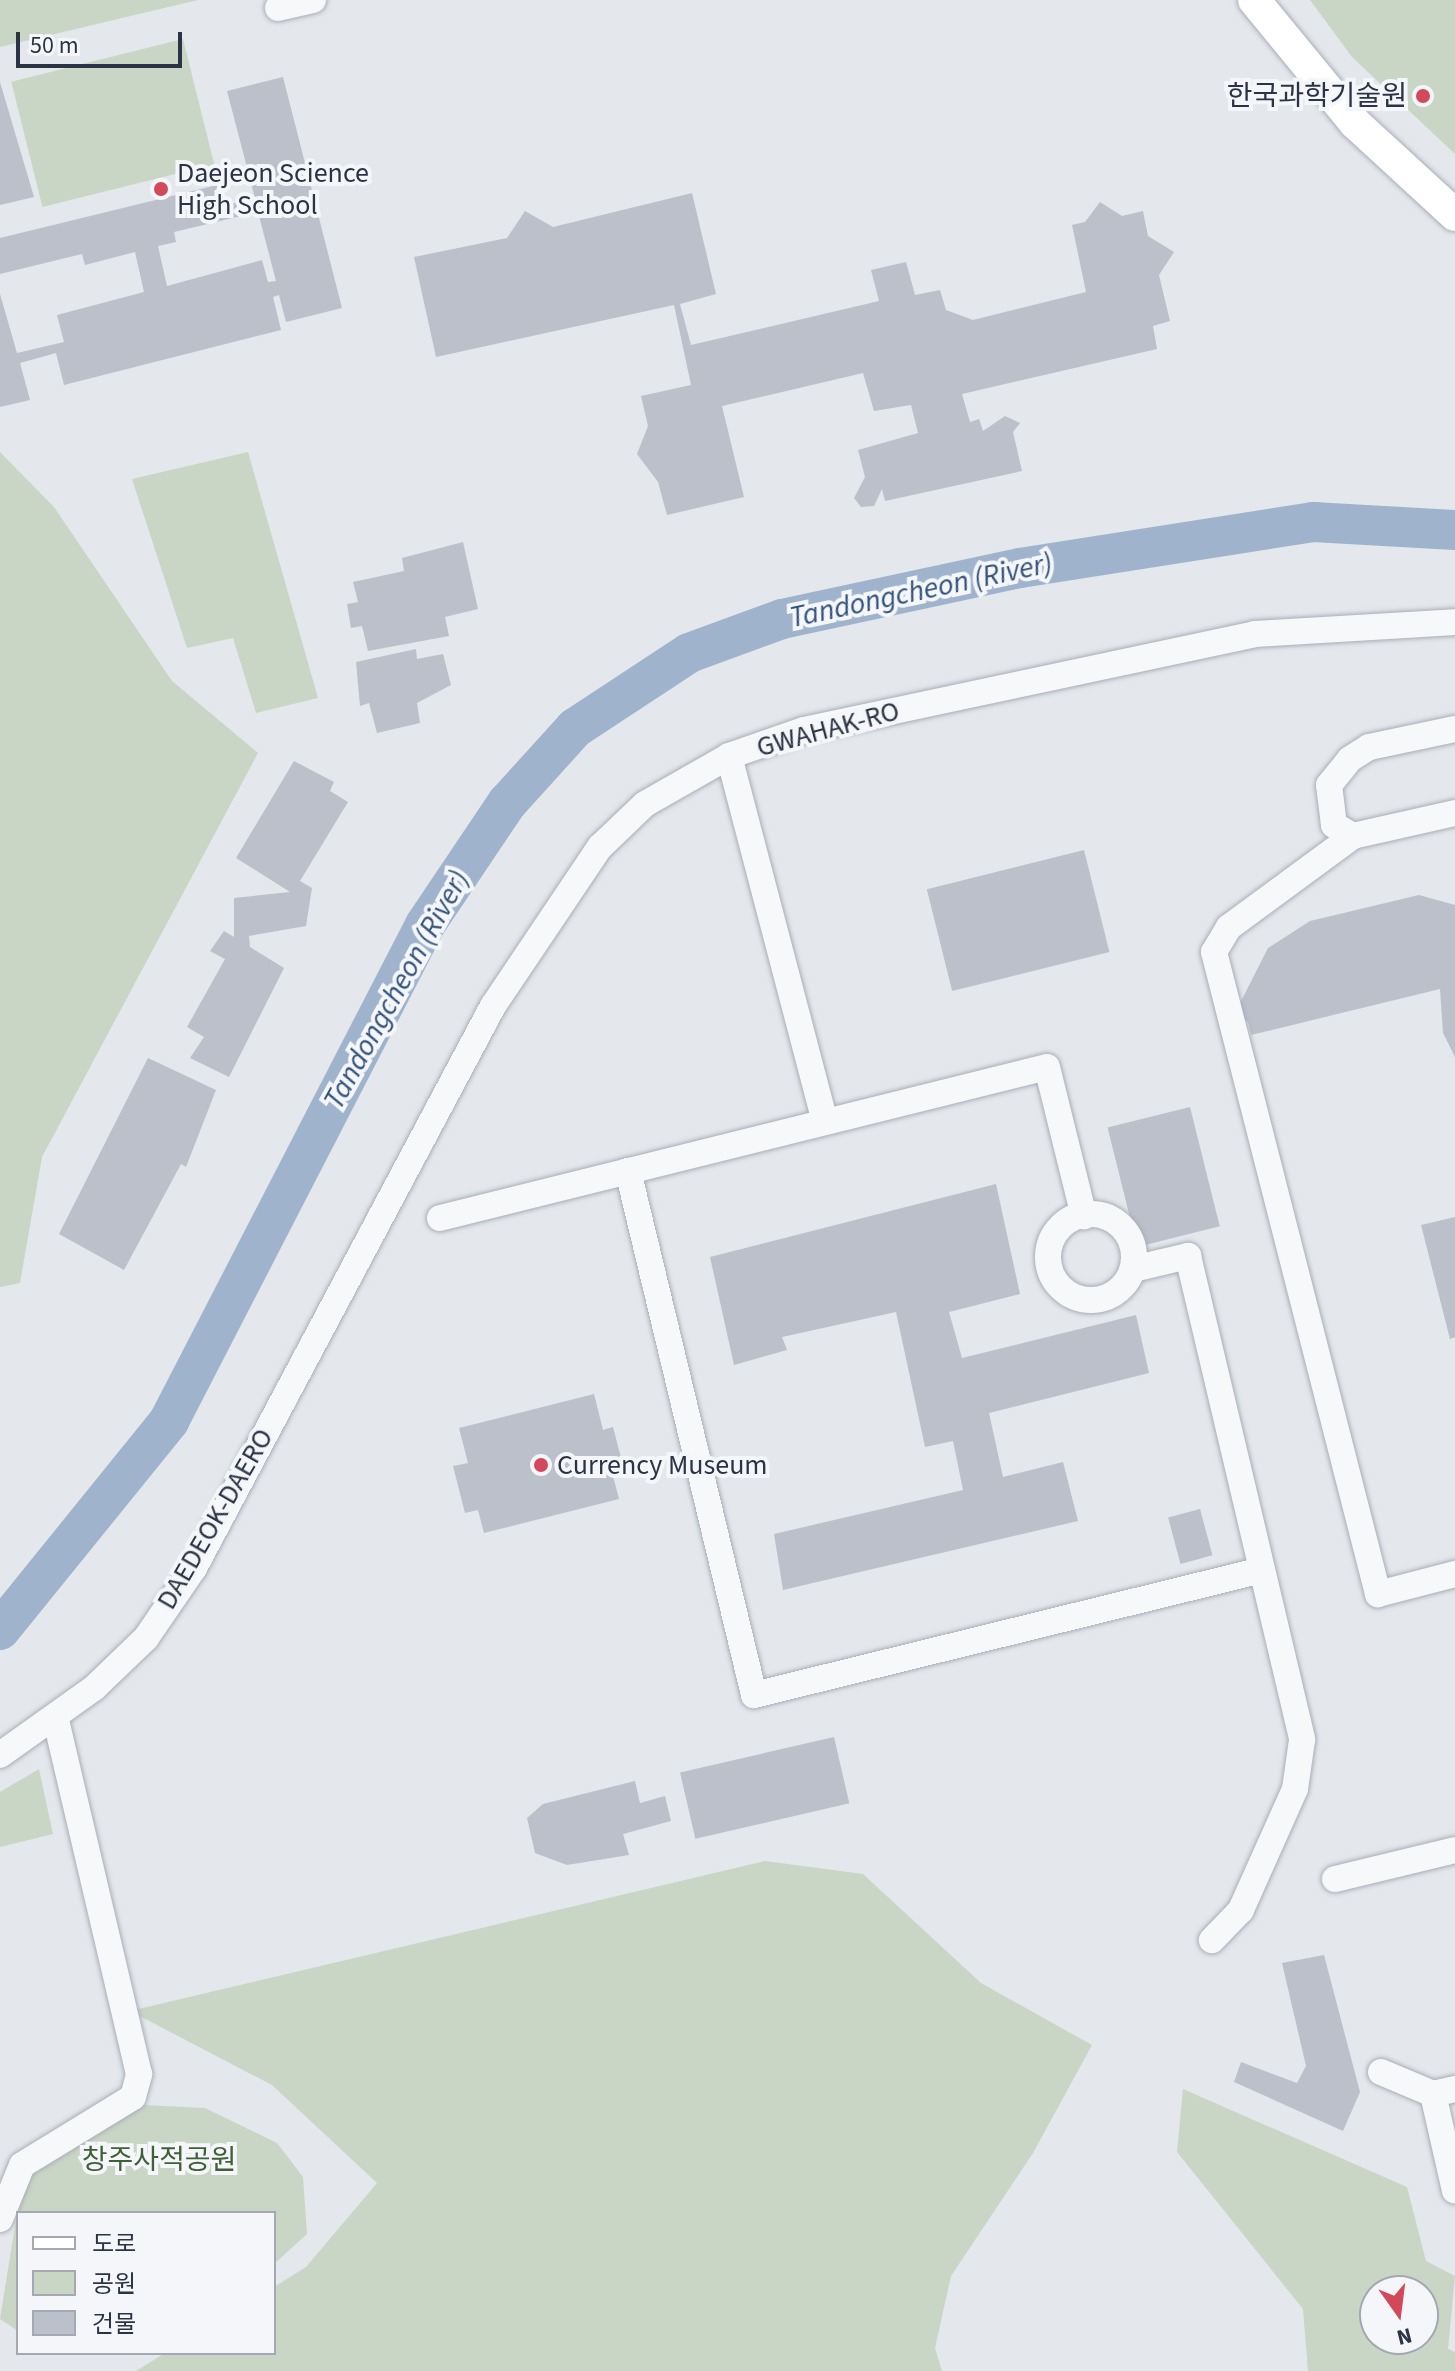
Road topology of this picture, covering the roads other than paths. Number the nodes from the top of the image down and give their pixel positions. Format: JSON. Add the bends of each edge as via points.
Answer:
{"nodes":[{"id":1,"x":313,"y":0,"type":"edge"},
{"id":2,"x":1254,"y":0,"type":"edge"},
{"id":3,"x":278,"y":8,"type":"dead end"},
{"id":4,"x":1272,"y":15,"type":"edge"},
{"id":5,"x":1455,"y":215,"type":"edge"},
{"id":6,"x":1455,"y":622,"type":"edge"},
{"id":7,"x":1455,"y":729,"type":"edge"},
{"id":8,"x":729,"y":756,"type":"junction"},
{"id":9,"x":1455,"y":813,"type":"edge"},
{"id":10,"x":1353,"y":836,"type":"junction"},
{"id":11,"x":825,"y":1122,"type":"junction"},
{"id":12,"x":628,"y":1171,"type":"junction"},
{"id":13,"x":1084,"y":1216,"type":"junction"},
{"id":14,"x":440,"y":1218,"type":"dead end"},
{"id":15,"x":1133,"y":1269,"type":"junction"},
{"id":16,"x":304,"y":1361,"type":"joint"},
{"id":17,"x":1262,"y":1570,"type":"junction"},
{"id":18,"x":1455,"y":1574,"type":"edge"},
{"id":19,"x":55,"y":1717,"type":"junction"},
{"id":20,"x":0,"y":1755,"type":"edge"},
{"id":21,"x":1455,"y":1850,"type":"edge"},
{"id":22,"x":1335,"y":1879,"type":"dead end"},
{"id":23,"x":1212,"y":1940,"type":"dead end"},
{"id":24,"x":1381,"y":2072,"type":"dead end"},
{"id":25,"x":1444,"y":2092,"type":"edge"},
{"id":26,"x":1455,"y":2191,"type":"edge"},
{"id":27,"x":0,"y":2219,"type":"edge"}],
"edges":[{"from":1,"to":3,"type":"lane"},
{"from":2,"to":4,"type":"main road"},
{"from":4,"to":5,"type":"main road","via":[[1355,123]]},
{"from":6,"to":8,"type":"lane","name":"GWAHAK-RO","via":[[1255,634],[804,730]]},
{"from":7,"to":10,"type":"lane","via":[[1369,747],[1350,759],[1329,785],[1334,825]]},
{"from":8,"to":11,"type":"lane"},
{"from":8,"to":16,"type":"lane","name":"GWAHAK-RO","via":[[645,804],[600,847],[493,1006],[380,1209]]},
{"from":9,"to":10,"type":"lane"},
{"from":10,"to":18,"type":"lane","via":[[1229,927],[1214,952],[1378,1594]]},
{"from":11,"to":12,"type":"lane"},
{"from":11,"to":13,"type":"lane","via":[[1047,1067]]},
{"from":12,"to":14,"type":"lane"},
{"from":12,"to":17,"type":"lane","via":[[754,1695]]},
{"from":13,"to":15,"type":"lane","via":[[1106,1217],[1126,1232]]},
{"from":13,"to":15,"type":"lane","via":[[1065,1223],[1049,1247],[1061,1288],[1102,1299]]},
{"from":15,"to":17,"type":"lane","via":[[1188,1256]]},
{"from":16,"to":19,"type":"lane","name":"DAEDEOK-DAERO","via":[[194,1568],[146,1638]]},
{"from":17,"to":23,"type":"lane","via":[[1302,1740],[1295,1789],[1241,1910]]},
{"from":19,"to":20,"type":"lane","name":"DAEDEOK-DAERO"},
{"from":19,"to":27,"type":"lane","via":[[139,2074],[133,2097],[22,2165]]},
{"from":21,"to":22,"type":"lane"},
{"from":24,"to":25,"type":"lane"},
{"from":25,"to":26,"type":"lane"}]}
